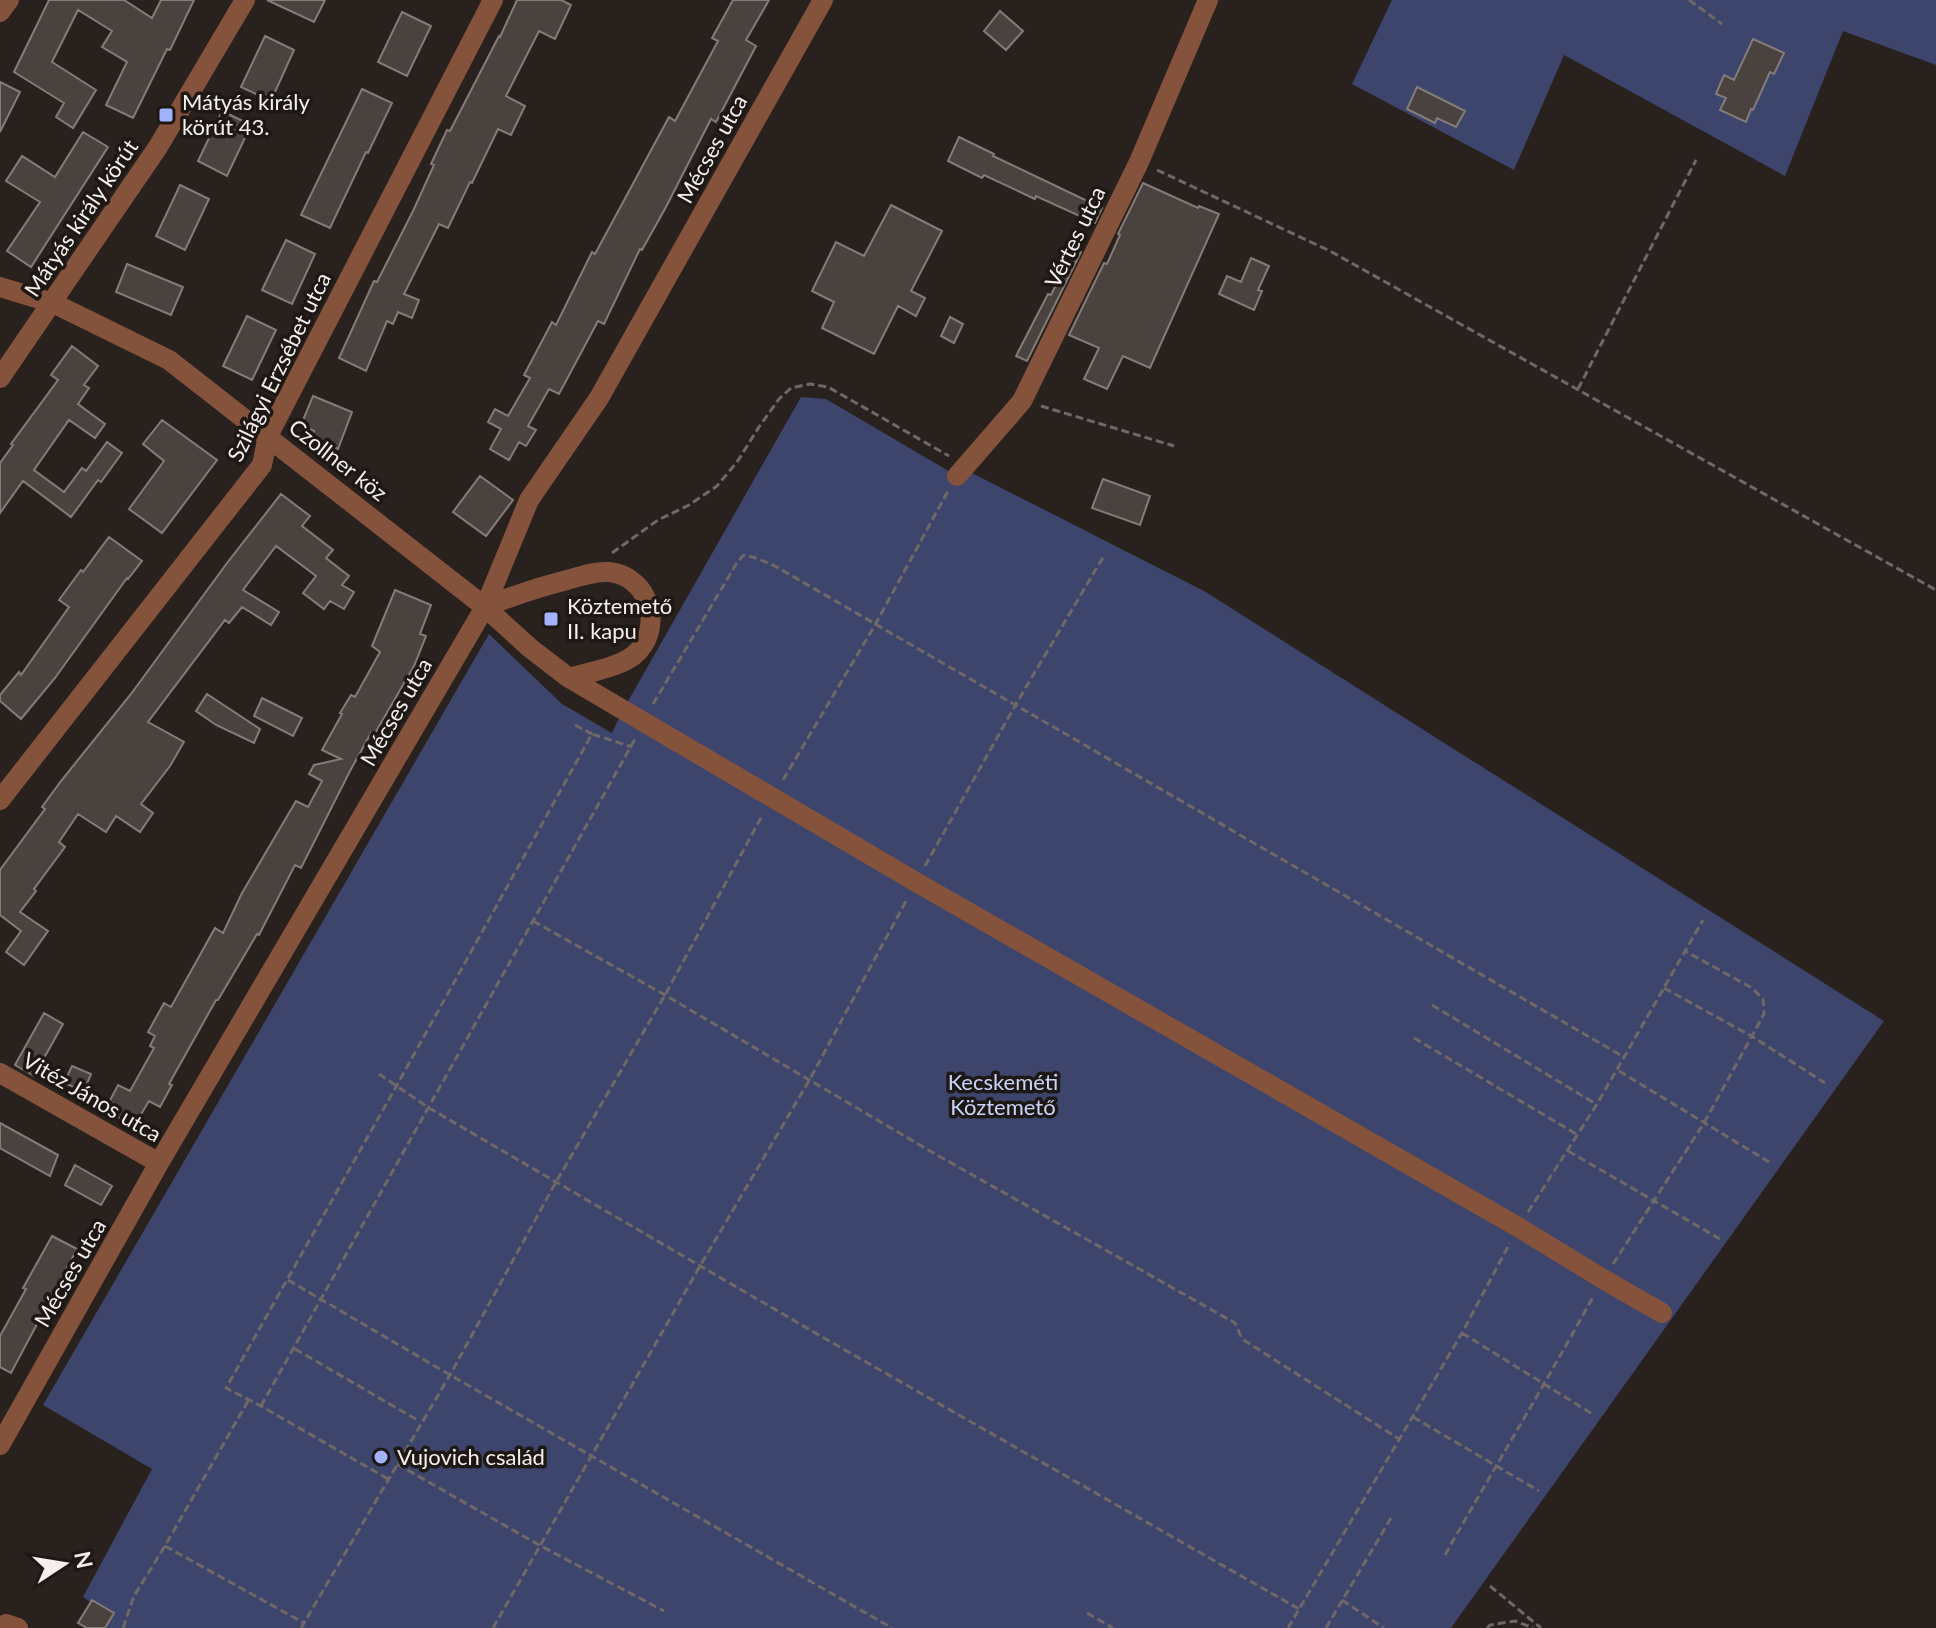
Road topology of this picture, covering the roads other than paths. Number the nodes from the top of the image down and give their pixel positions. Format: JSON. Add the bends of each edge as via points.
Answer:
{"nodes":[{"id":1,"x":9,"y":0,"type":"edge"},
{"id":2,"x":245,"y":0,"type":"edge"},
{"id":3,"x":493,"y":0,"type":"edge"},
{"id":4,"x":823,"y":0,"type":"edge"},
{"id":5,"x":1208,"y":0,"type":"edge"},
{"id":6,"x":0,"y":12,"type":"edge"},
{"id":7,"x":0,"y":287,"type":"edge"},
{"id":8,"x":53,"y":303,"type":"junction"},
{"id":9,"x":0,"y":378,"type":"edge"},
{"id":10,"x":268,"y":436,"type":"junction"},
{"id":11,"x":957,"y":476,"type":"road end"},
{"id":12,"x":485,"y":607,"type":"junction"},
{"id":13,"x":569,"y":678,"type":"junction"},
{"id":14,"x":0,"y":800,"type":"edge"},
{"id":15,"x":0,"y":1073,"type":"edge"},
{"id":16,"x":159,"y":1163,"type":"junction"},
{"id":17,"x":1662,"y":1313,"type":"dead end"},
{"id":18,"x":0,"y":1445,"type":"edge"}],
"edges":[{"from":1,"to":6,"type":"street"},
{"from":2,"to":8,"type":"street","name":"Mátyás király körút","via":[[158,147]]},
{"from":3,"to":10,"type":"street","name":"Szilágyi Erzsébet utca"},
{"from":4,"to":12,"type":"street","name":"Mécses utca","via":[[599,398],[529,500]]},
{"from":5,"to":11,"type":"street","name":"Vértes utca","via":[[1139,162],[1022,401]]},
{"from":7,"to":8,"type":"street","name":"Czollner köz"},
{"from":8,"to":9,"type":"street","name":"Mátyás király körút"},
{"from":8,"to":10,"type":"street","name":"Czollner köz","via":[[169,360]]},
{"from":10,"to":12,"type":"street","name":"Czollner köz"},
{"from":10,"to":14,"type":"street","name":"Szilágyi Erzsébet utca","via":[[262,465]]},
{"from":12,"to":13,"type":"street","name":"Czollner köz"},
{"from":12,"to":13,"type":"street","via":[[595,573],[617,574],[637,585],[651,615],[642,646],[625,661]]},
{"from":12,"to":16,"type":"street","name":"Mécses utca"},
{"from":13,"to":17,"type":"street","name":"Czollner köz"},
{"from":15,"to":16,"type":"street","name":"Vitéz János utca"},
{"from":16,"to":18,"type":"street","name":"Mécses utca"}]}
